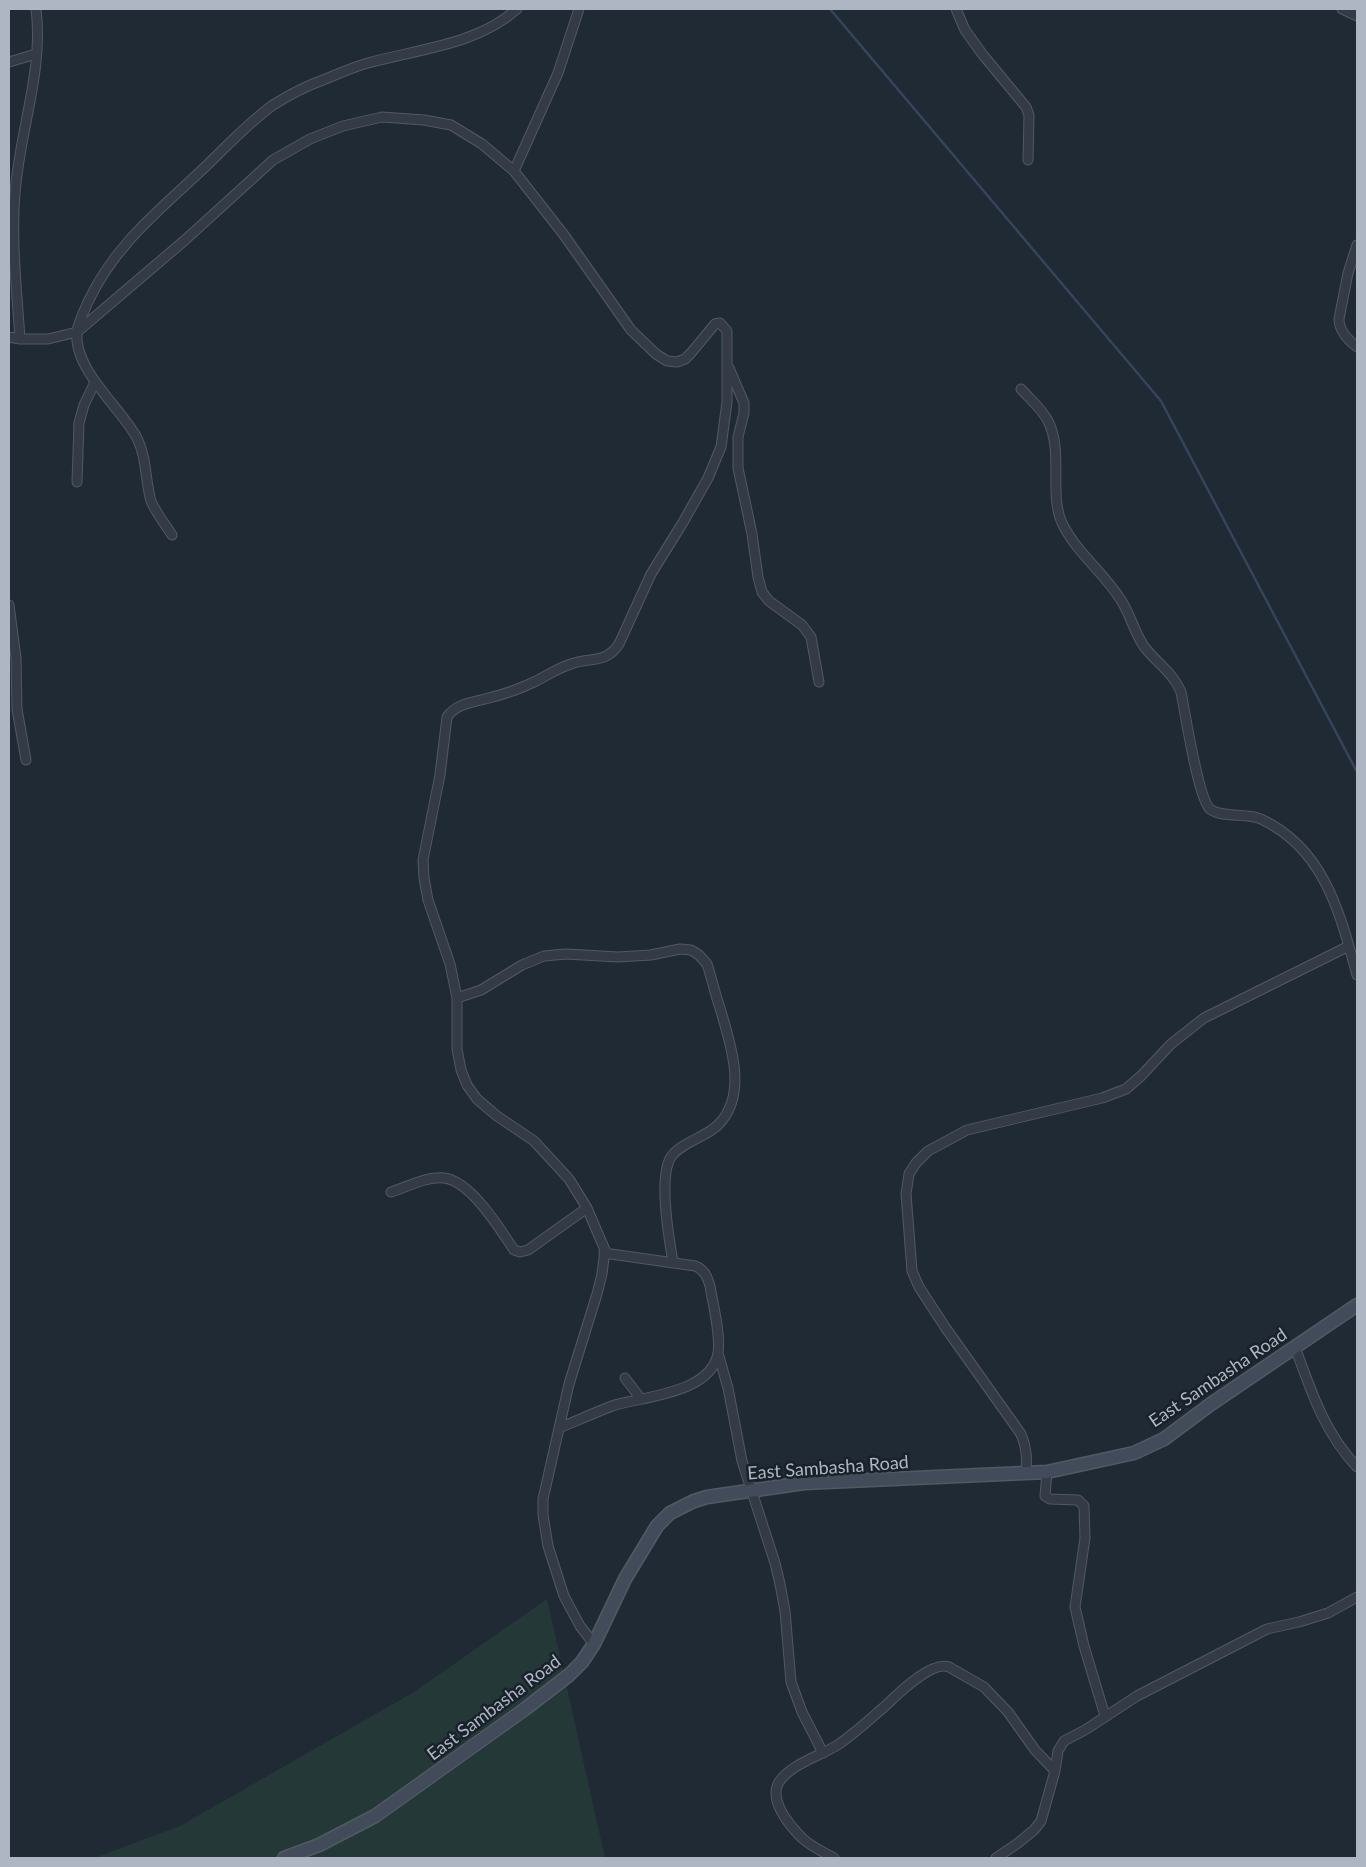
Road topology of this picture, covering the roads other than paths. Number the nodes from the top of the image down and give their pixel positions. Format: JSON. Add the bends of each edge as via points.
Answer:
{"nodes":[{"id":1,"x":36,"y":9,"type":"edge"},
{"id":2,"x":517,"y":9,"type":"edge"},
{"id":3,"x":579,"y":9,"type":"edge"},
{"id":4,"x":956,"y":9,"type":"edge"},
{"id":5,"x":1342,"y":9,"type":"edge"},
{"id":6,"x":1357,"y":16,"type":"edge"},
{"id":7,"x":36,"y":54,"type":"junction"},
{"id":8,"x":9,"y":62,"type":"edge"},
{"id":9,"x":1028,"y":160,"type":"dead end"},
{"id":10,"x":514,"y":171,"type":"junction"},
{"id":11,"x":1357,"y":245,"type":"edge"},
{"id":12,"x":77,"y":332,"type":"junction"},
{"id":13,"x":9,"y":337,"type":"edge"},
{"id":14,"x":20,"y":339,"type":"junction"},
{"id":15,"x":1357,"y":347,"type":"edge"},
{"id":16,"x":728,"y":365,"type":"junction"},
{"id":17,"x":95,"y":382,"type":"junction"},
{"id":18,"x":1021,"y":389,"type":"dead end"},
{"id":19,"x":77,"y":482,"type":"dead end"},
{"id":20,"x":172,"y":535,"type":"dead end"},
{"id":21,"x":9,"y":605,"type":"edge"},
{"id":22,"x":819,"y":682,"type":"dead end"},
{"id":23,"x":26,"y":760,"type":"dead end"},
{"id":24,"x":1349,"y":946,"type":"junction"},
{"id":25,"x":1357,"y":975,"type":"edge"},
{"id":26,"x":457,"y":998,"type":"junction"},
{"id":27,"x":391,"y":1192,"type":"dead end"},
{"id":28,"x":587,"y":1208,"type":"junction"},
{"id":29,"x":604,"y":1252,"type":"junction"},
{"id":30,"x":673,"y":1262,"type":"junction"},
{"id":31,"x":1357,"y":1304,"type":"edge"},
{"id":32,"x":1295,"y":1347,"type":"junction"},
{"id":33,"x":718,"y":1353,"type":"junction"},
{"id":34,"x":625,"y":1378,"type":"dead end"},
{"id":35,"x":641,"y":1399,"type":"junction"},
{"id":36,"x":559,"y":1428,"type":"junction"},
{"id":37,"x":1357,"y":1467,"type":"edge"},
{"id":38,"x":1047,"y":1472,"type":"junction"},
{"id":39,"x":1026,"y":1474,"type":"junction"},
{"id":40,"x":751,"y":1490,"type":"junction"},
{"id":41,"x":1357,"y":1597,"type":"edge"},
{"id":42,"x":594,"y":1644,"type":"junction"},
{"id":43,"x":1105,"y":1716,"type":"junction"},
{"id":44,"x":823,"y":1753,"type":"junction"},
{"id":45,"x":1055,"y":1770,"type":"junction"},
{"id":46,"x":284,"y":1858,"type":"edge"},
{"id":47,"x":834,"y":1858,"type":"edge"},
{"id":48,"x":996,"y":1858,"type":"edge"}],
"edges":[{"from":1,"to":7,"type":"street"},
{"from":2,"to":12,"type":"street","via":[[490,28],[452,43],[366,63],[322,80],[274,105],[252,121],[128,240],[96,286]]},
{"from":3,"to":10,"type":"street","via":[[558,73]]},
{"from":4,"to":9,"type":"street","via":[[965,30],[983,56],[1026,107],[1029,115]]},
{"from":5,"to":6,"type":"street"},
{"from":7,"to":8,"type":"street"},
{"from":7,"to":14,"type":"street","via":[[15,195]]},
{"from":10,"to":12,"type":"street","via":[[482,144],[451,125],[382,117],[334,129],[301,143],[262,168],[185,240]]},
{"from":10,"to":16,"type":"street","via":[[631,330],[656,354],[677,362],[692,353],[708,331],[720,323],[727,331]]},
{"from":11,"to":15,"type":"street","via":[[1348,273],[1339,326]]},
{"from":12,"to":14,"type":"street","via":[[48,340]]},
{"from":12,"to":17,"type":"street","via":[[84,362]]},
{"from":13,"to":14,"type":"street"},
{"from":16,"to":22,"type":"street","via":[[744,403],[738,437],[738,468],[762,592],[811,637]]},
{"from":16,"to":26,"type":"street","via":[[724,435],[715,463],[651,574],[614,652],[608,657],[559,668],[512,691],[461,705],[447,717],[440,775],[423,860],[428,900],[450,964]]},
{"from":17,"to":19,"type":"street","via":[[79,423]]},
{"from":17,"to":20,"type":"street","via":[[137,439],[145,459],[151,500]]},
{"from":18,"to":24,"type":"street","via":[[1048,420],[1052,432],[1062,523],[1122,602],[1142,643],[1177,682],[1205,802],[1216,812],[1253,815],[1300,846],[1316,864],[1329,888]]},
{"from":21,"to":23,"type":"street","via":[[16,658],[17,709]]},
{"from":24,"to":25,"type":"street"},
{"from":24,"to":39,"type":"street","via":[[1204,1018],[1171,1044],[1126,1089],[1102,1098],[967,1130],[928,1151],[909,1174],[906,1194],[912,1271],[944,1327],[1021,1434],[1026,1446]]},
{"from":26,"to":28,"type":"street","via":[[457,1049],[467,1085],[496,1116],[534,1141],[569,1179]]},
{"from":26,"to":30,"type":"street","via":[[481,990],[522,965],[544,956],[618,957],[680,949],[691,950],[707,964],[734,1060],[734,1085],[731,1102],[722,1120],[677,1151],[668,1164],[664,1187]]},
{"from":27,"to":28,"type":"street","via":[[443,1178],[456,1182],[488,1214],[514,1250],[520,1252],[528,1250]]},
{"from":28,"to":29,"type":"street"},
{"from":29,"to":30,"type":"street"},
{"from":29,"to":36,"type":"street","via":[[597,1294]]},
{"from":30,"to":33,"type":"street","via":[[699,1267],[708,1278]]},
{"from":31,"to":32,"type":"street","name":"East Sambasha Road"},
{"from":32,"to":37,"type":"street","via":[[1324,1420],[1335,1441]]},
{"from":32,"to":38,"type":"street","name":"East Sambasha Road","via":[[1164,1439],[1134,1453]]},
{"from":33,"to":35,"type":"street","via":[[711,1369],[700,1380]]},
{"from":33,"to":40,"type":"street"},
{"from":34,"to":35,"type":"street"},
{"from":35,"to":36,"type":"street","via":[[612,1406]]},
{"from":36,"to":42,"type":"street","via":[[544,1488],[545,1530],[564,1596]]},
{"from":38,"to":39,"type":"street","name":"East Sambasha Road"},
{"from":38,"to":43,"type":"street","via":[[1044,1494],[1047,1498],[1078,1500],[1084,1506],[1085,1538],[1075,1607]]},
{"from":39,"to":40,"type":"street","name":"East Sambasha Road","via":[[804,1483]]},
{"from":40,"to":42,"type":"street","name":"East Sambasha Road","via":[[694,1500],[670,1513],[657,1526],[625,1579]]},
{"from":40,"to":44,"type":"street","via":[[780,1584],[791,1682]]},
{"from":41,"to":43,"type":"street","via":[[1328,1613],[1267,1629]]},
{"from":42,"to":46,"type":"street","name":"East Sambasha Road","via":[[569,1675],[400,1800],[319,1845]]},
{"from":43,"to":45,"type":"street","via":[[1064,1741],[1058,1751]]},
{"from":44,"to":45,"type":"street","via":[[856,1732],[917,1679],[943,1665],[984,1687]]},
{"from":44,"to":47,"type":"street","via":[[786,1774],[775,1791],[777,1801],[798,1834]]},
{"from":45,"to":48,"type":"street","via":[[1041,1822],[1024,1839]]}]}
